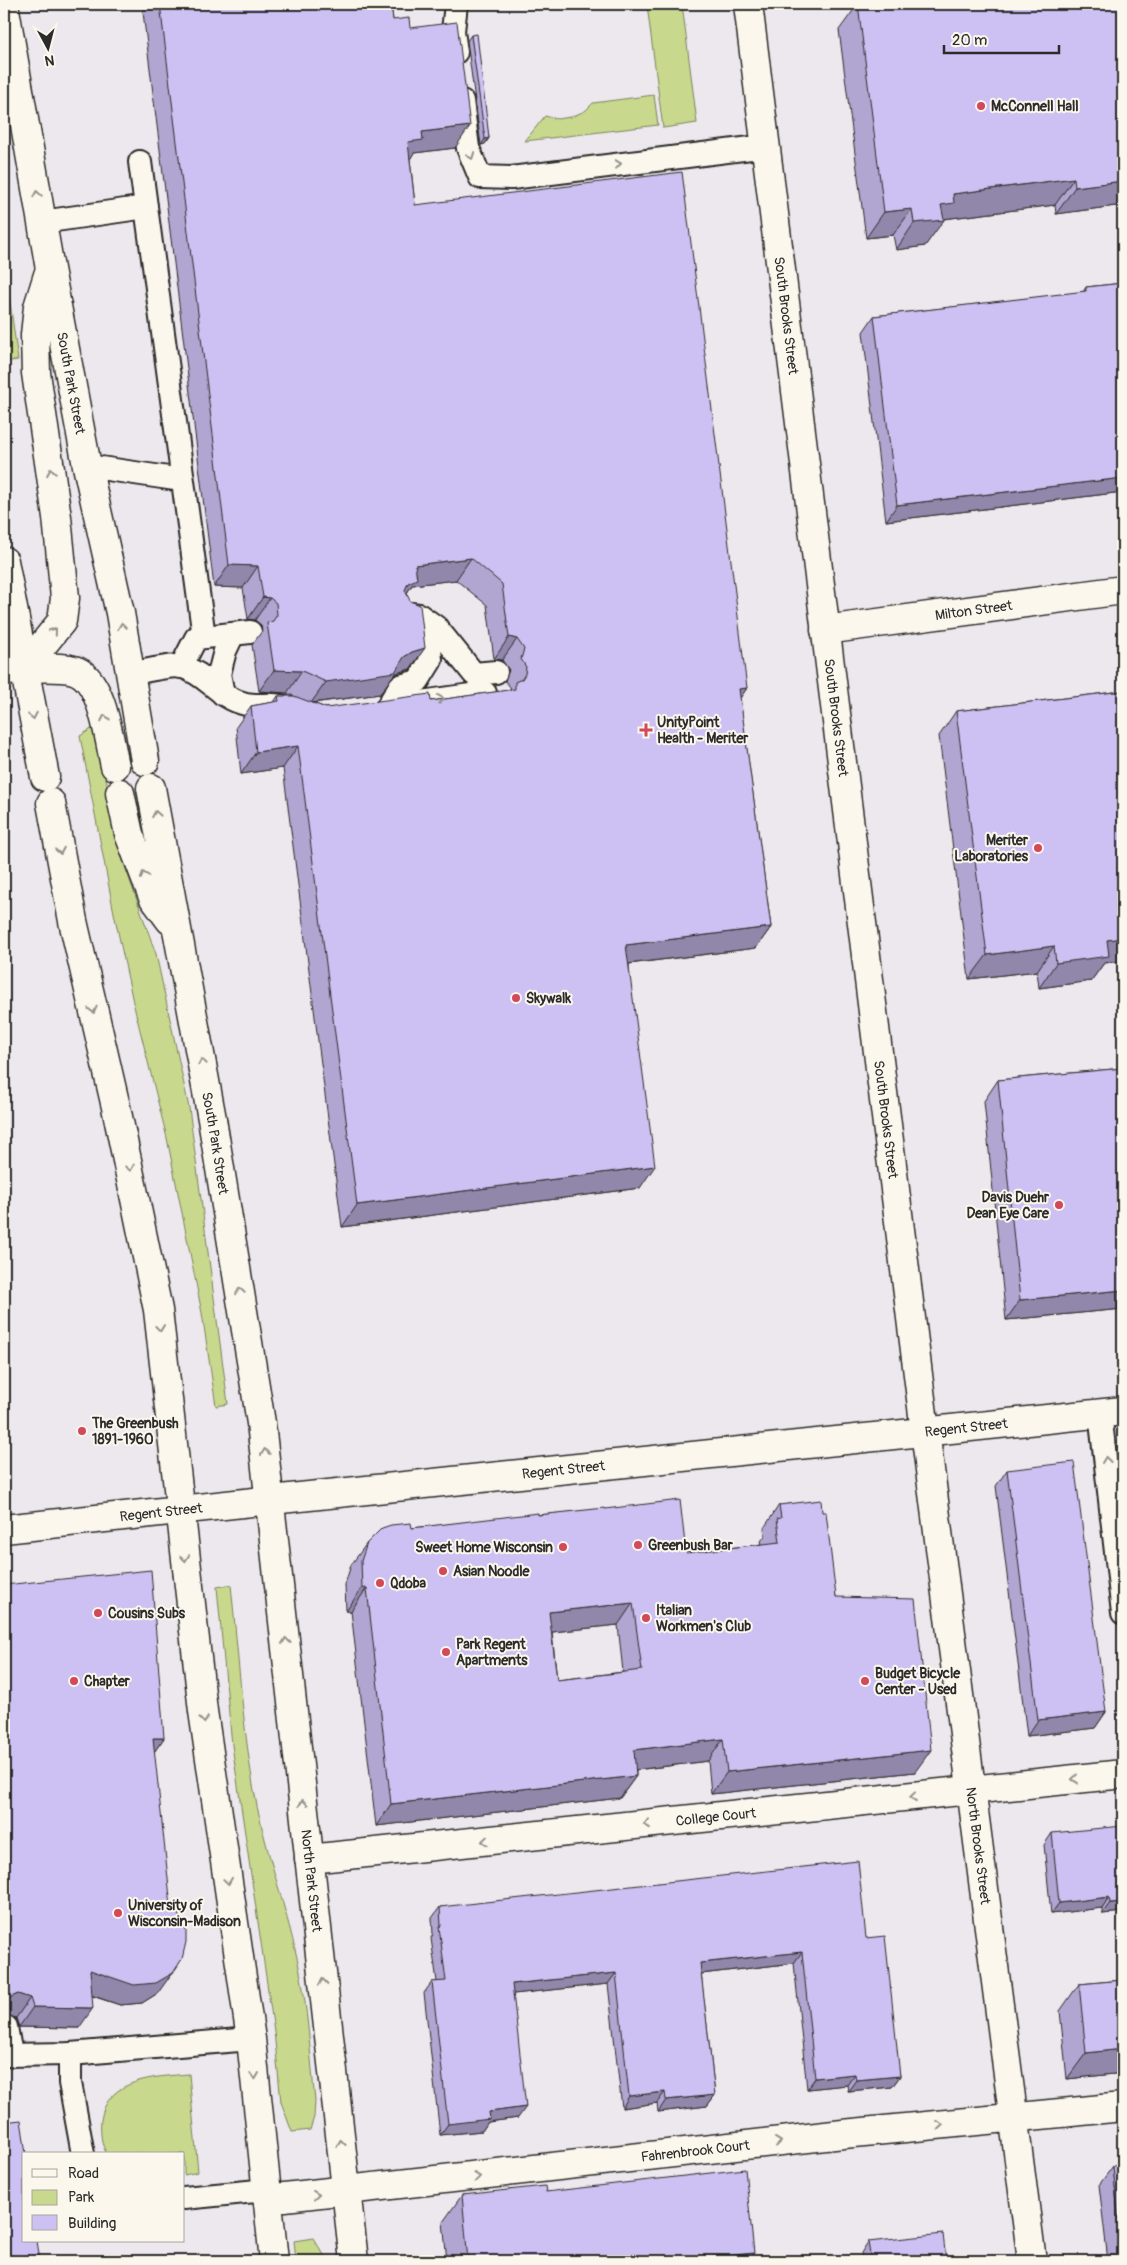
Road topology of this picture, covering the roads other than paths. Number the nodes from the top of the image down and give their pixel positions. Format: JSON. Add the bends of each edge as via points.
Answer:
{"nodes":[{"id":1,"x":4,"y":4,"type":"edge"},
{"id":2,"x":456,"y":4,"type":"edge"},
{"id":3,"x":748,"y":4,"type":"edge"},
{"id":4,"x":767,"y":146,"type":"junction"},
{"id":5,"x":140,"y":162,"type":"dead end"},
{"id":6,"x":146,"y":207,"type":"junction"},
{"id":7,"x":42,"y":222,"type":"junction"},
{"id":8,"x":50,"y":269,"type":"junction"},
{"id":9,"x":87,"y":466,"type":"junction"},
{"id":10,"x":182,"y":480,"type":"junction"},
{"id":11,"x":4,"y":561,"type":"edge"},
{"id":12,"x":1123,"y":590,"type":"edge"},
{"id":13,"x":825,"y":630,"type":"junction"},
{"id":14,"x":204,"y":637,"type":"junction"},
{"id":15,"x":181,"y":666,"type":"junction"},
{"id":16,"x":14,"y":670,"type":"edge"},
{"id":17,"x":129,"y":674,"type":"junction"},
{"id":18,"x":223,"y":694,"type":"junction"},
{"id":19,"x":379,"y":707,"type":"joint"},
{"id":20,"x":309,"y":717,"type":"edge"},
{"id":21,"x":145,"y":761,"type":"dead end"},
{"id":22,"x":114,"y":766,"type":"dead end"},
{"id":23,"x":46,"y":777,"type":"dead end"},
{"id":24,"x":151,"y":788,"type":"dead end"},
{"id":25,"x":120,"y":792,"type":"dead end"},
{"id":26,"x":51,"y":803,"type":"dead end"},
{"id":27,"x":178,"y":931,"type":"junction"},
{"id":28,"x":1112,"y":1412,"type":"edge"},
{"id":29,"x":925,"y":1431,"type":"junction"},
{"id":30,"x":271,"y":1500,"type":"junction"},
{"id":31,"x":180,"y":1510,"type":"junction"},
{"id":32,"x":4,"y":1529,"type":"edge"},
{"id":33,"x":1123,"y":1613,"type":"edge"},
{"id":34,"x":1123,"y":1774,"type":"edge"},
{"id":35,"x":971,"y":1790,"type":"junction"},
{"id":36,"x":309,"y":1859,"type":"junction"},
{"id":37,"x":6,"y":2027,"type":"edge"},
{"id":38,"x":251,"y":2039,"type":"junction"},
{"id":39,"x":70,"y":2054,"type":"junction"},
{"id":40,"x":7,"y":2055,"type":"edge"},
{"id":41,"x":1123,"y":2107,"type":"edge"},
{"id":42,"x":1012,"y":2118,"type":"junction"},
{"id":43,"x":84,"y":2152,"type":"edge"},
{"id":44,"x":346,"y":2192,"type":"junction"},
{"id":45,"x":267,"y":2195,"type":"junction"},
{"id":46,"x":185,"y":2198,"type":"edge"},
{"id":47,"x":274,"y":2261,"type":"edge"},
{"id":48,"x":354,"y":2261,"type":"edge"},
{"id":49,"x":1032,"y":2261,"type":"edge"}],
"edges":[{"from":7,"to":1,"type":"main road","name":"South Park Street","one_way":true},
{"from":2,"to":4,"type":"lane","one_way":true,"via":[[453,31],[468,148],[480,177],[511,178]]},
{"from":3,"to":4,"type":"main road","name":"South Brooks Street"},
{"from":4,"to":13,"type":"main road","name":"South Brooks Street"},
{"from":5,"to":6,"type":"lane"},
{"from":6,"to":7,"type":"lane"},
{"from":6,"to":10,"type":"lane"},
{"from":7,"to":8,"type":"main road","name":"South Park Street"},
{"from":8,"to":9,"type":"main road","name":"South Park Street"},
{"from":16,"to":8,"type":"main road","one_way":true,"via":[[62,621],[65,598],[58,517],[36,373],[38,307]]},
{"from":9,"to":10,"type":"lane"},
{"from":17,"to":9,"type":"main road","name":"South Park Street","one_way":true,"via":[[120,613]]},
{"from":10,"to":14,"type":"lane"},
{"from":11,"to":16,"type":"main road"},
{"from":12,"to":13,"type":"main road","name":"Milton Street"},
{"from":13,"to":29,"type":"main road","name":"South Brooks Street"},
{"from":14,"to":15,"type":"lane","via":[[196,638]]},
{"from":14,"to":18,"type":"lane","via":[[242,633],[225,651],[218,674]]},
{"from":15,"to":17,"type":"lane"},
{"from":15,"to":18,"type":"lane","via":[[204,677]]},
{"from":22,"to":16,"type":"main road","one_way":true,"via":[[101,702],[80,672]]},
{"from":16,"to":23,"type":"main road","one_way":true},
{"from":17,"to":21,"type":"main road","name":"South Park Street"},
{"from":18,"to":20,"type":"lane","via":[[245,704],[282,705]]},
{"from":19,"to":19,"type":"lane","one_way":true,"via":[[497,682],[474,674],[436,627],[411,614],[429,640],[431,660],[418,681],[400,686]]},
{"from":27,"to":24,"type":"main road","name":"South Park Street","one_way":true},
{"from":27,"to":25,"type":"main road","one_way":true,"via":[[153,897],[128,834]]},
{"from":26,"to":31,"type":"main road","one_way":true,"via":[[73,921],[156,1300]]},
{"from":30,"to":27,"type":"main road","name":"South Park Street","one_way":true,"via":[[214,1129]]},
{"from":28,"to":29,"type":"main road","name":"Regent Street"},
{"from":33,"to":28,"type":"lane","one_way":true},
{"from":29,"to":30,"type":"main road","name":"Regent Street"},
{"from":29,"to":35,"type":"main road","name":"North Brooks Street"},
{"from":30,"to":31,"type":"main road","name":"Regent Street"},
{"from":36,"to":30,"type":"main road","name":"North Park Street","one_way":true},
{"from":31,"to":32,"type":"main road","name":"Regent Street"},
{"from":31,"to":38,"type":"main road","one_way":true,"via":[[203,1711]]},
{"from":34,"to":35,"type":"main road","name":"College Court","one_way":true},
{"from":35,"to":36,"type":"main road","name":"College Court","one_way":true},
{"from":35,"to":42,"type":"main road","name":"North Brooks Street"},
{"from":44,"to":36,"type":"main road","name":"North Park Street","one_way":true},
{"from":37,"to":40,"type":"lane"},
{"from":38,"to":39,"type":"lane"},
{"from":38,"to":45,"type":"main road","one_way":true},
{"from":39,"to":40,"type":"lane"},
{"from":39,"to":43,"type":"lane","via":[[70,2082]]},
{"from":41,"to":42,"type":"main road","name":"Fahrenbrook Court"},
{"from":44,"to":42,"type":"main road","name":"Fahrenbrook Court","one_way":true,"via":[[843,2134]]},
{"from":42,"to":49,"type":"main road","name":"North Brooks Street"},
{"from":45,"to":44,"type":"main road","name":"Fahrenbrook Court","one_way":true},
{"from":44,"to":48,"type":"main road","name":"North Park Street"},
{"from":45,"to":46,"type":"lane"},
{"from":45,"to":47,"type":"main road"}]}
